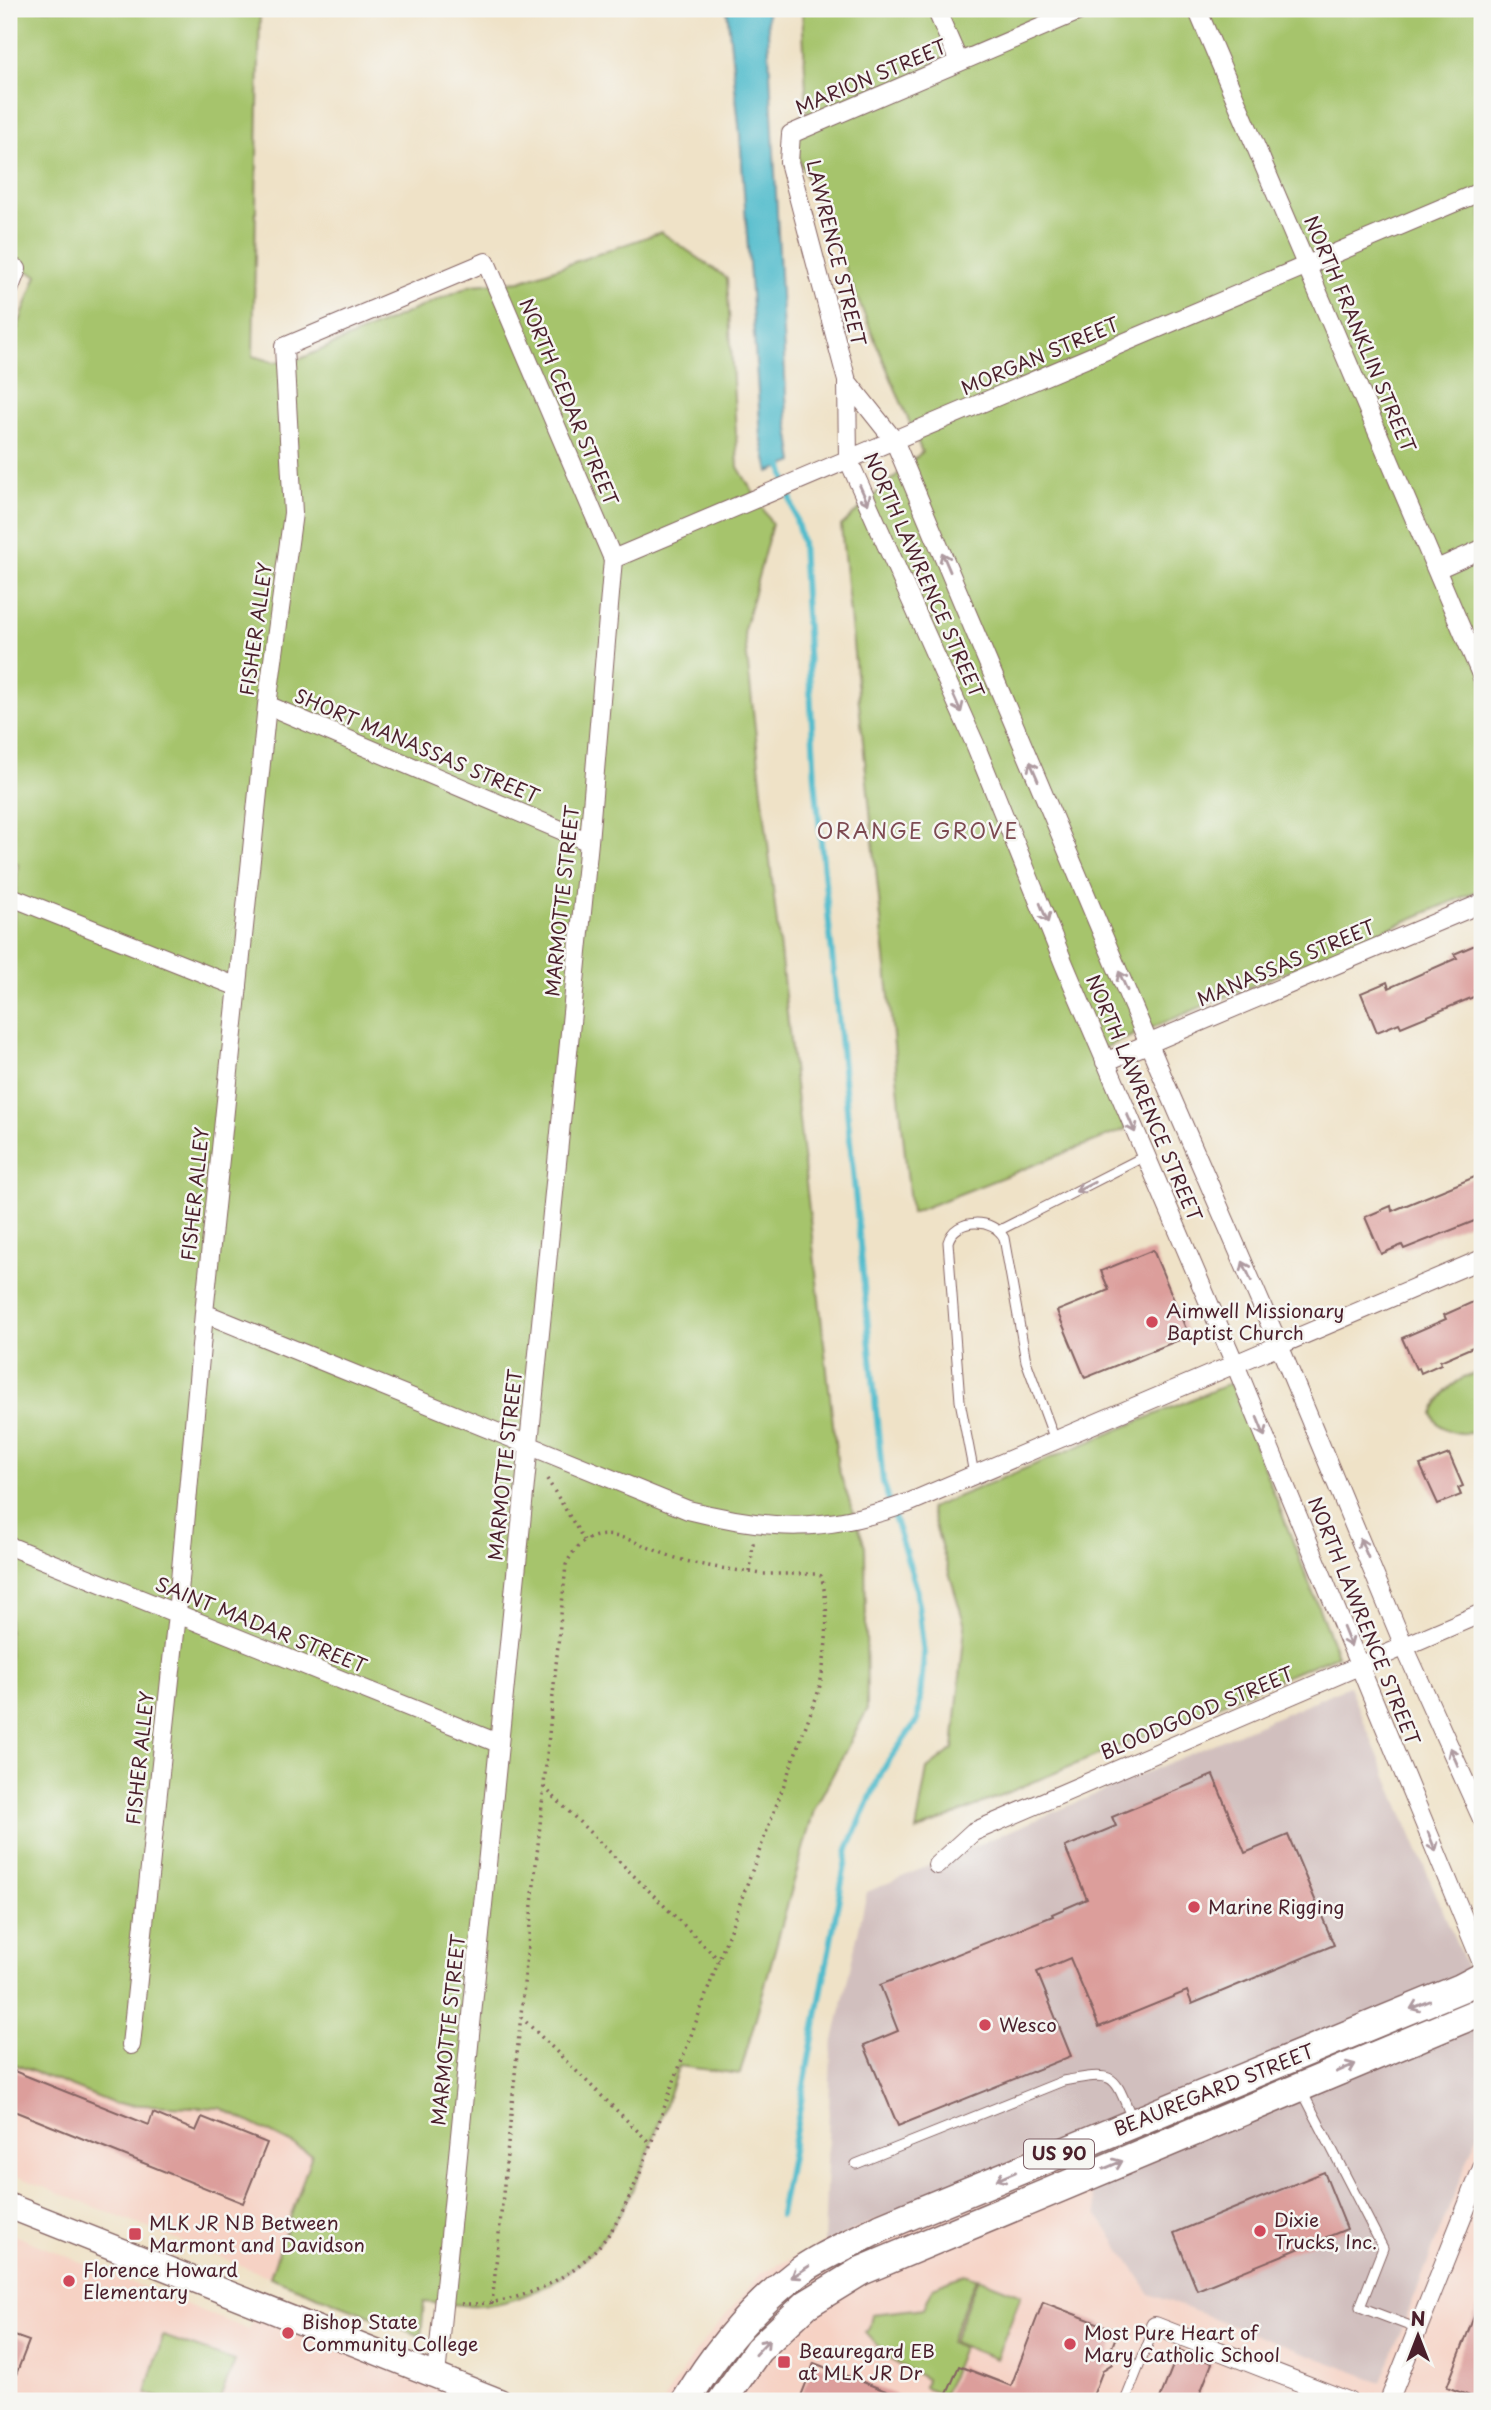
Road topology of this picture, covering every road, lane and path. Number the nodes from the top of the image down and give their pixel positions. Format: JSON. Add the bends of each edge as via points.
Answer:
{"nodes":[{"id":1,"x":936,"y":9,"type":"edge"},
{"id":2,"x":1084,"y":9,"type":"edge"},
{"id":3,"x":1197,"y":9,"type":"edge"},
{"id":4,"x":959,"y":62,"type":"junction"},
{"id":5,"x":790,"y":134,"type":"joint"},
{"id":6,"x":1482,"y":191,"type":"edge"},
{"id":7,"x":1307,"y":266,"type":"junction"},
{"id":8,"x":17,"y":269,"type":"dead end"},
{"id":9,"x":9,"y":289,"type":"edge"},
{"id":10,"x":284,"y":347,"type":"joint"},
{"id":11,"x":847,"y":381,"type":"junction"},
{"id":12,"x":894,"y":440,"type":"junction"},
{"id":13,"x":848,"y":459,"type":"junction"},
{"id":14,"x":1482,"y":550,"type":"edge"},
{"id":15,"x":613,"y":559,"type":"junction"},
{"id":16,"x":1437,"y":569,"type":"junction"},
{"id":17,"x":1482,"y":677,"type":"edge"},
{"id":18,"x":267,"y":705,"type":"junction"},
{"id":19,"x":589,"y":842,"type":"junction"},
{"id":20,"x":9,"y":896,"type":"edge"},
{"id":21,"x":1482,"y":903,"type":"edge"},
{"id":22,"x":238,"y":987,"type":"junction"},
{"id":23,"x":1150,"y":1044,"type":"junction"},
{"id":24,"x":1105,"y":1062,"type":"junction"},
{"id":25,"x":1146,"y":1156,"type":"junction"},
{"id":26,"x":1000,"y":1230,"type":"junction"},
{"id":27,"x":1482,"y":1259,"type":"edge"},
{"id":28,"x":204,"y":1312,"type":"junction"},
{"id":29,"x":1279,"y":1345,"type":"junction"},
{"id":30,"x":1235,"y":1364,"type":"junction"},
{"id":31,"x":1055,"y":1440,"type":"junction"},
{"id":32,"x":528,"y":1446,"type":"junction"},
{"id":33,"x":974,"y":1474,"type":"junction"},
{"id":34,"x":547,"y":1479,"type":"dead end"},
{"id":35,"x":584,"y":1541,"type":"junction"},
{"id":36,"x":765,"y":1543,"type":"dead end"},
{"id":37,"x":9,"y":1546,"type":"edge"},
{"id":38,"x":750,"y":1572,"type":"junction"},
{"id":39,"x":1482,"y":1613,"type":"edge"},
{"id":40,"x":177,"y":1614,"type":"junction"},
{"id":41,"x":1404,"y":1646,"type":"junction"},
{"id":42,"x":1359,"y":1666,"type":"junction"},
{"id":43,"x":498,"y":1743,"type":"junction"},
{"id":44,"x":544,"y":1787,"type":"junction"},
{"id":45,"x":1482,"y":1819,"type":"edge"},
{"id":46,"x":937,"y":1865,"type":"dead end"},
{"id":47,"x":719,"y":1960,"type":"junction"},
{"id":48,"x":1482,"y":1963,"type":"edge"},
{"id":49,"x":1482,"y":1977,"type":"edge"},
{"id":50,"x":1482,"y":2011,"type":"edge"},
{"id":51,"x":521,"y":2017,"type":"junction"},
{"id":52,"x":131,"y":2045,"type":"dead end"},
{"id":53,"x":1300,"y":2087,"type":"junction"},
{"id":54,"x":1134,"y":2123,"type":"junction"},
{"id":55,"x":650,"y":2144,"type":"junction"},
{"id":56,"x":856,"y":2164,"type":"dead end"},
{"id":57,"x":1482,"y":2168,"type":"edge"},
{"id":58,"x":9,"y":2206,"type":"edge"},
{"id":59,"x":458,"y":2304,"type":"dead end"},
{"id":60,"x":492,"y":2304,"type":"junction"},
{"id":61,"x":1155,"y":2326,"type":"joint"},
{"id":62,"x":1418,"y":2329,"type":"junction"},
{"id":63,"x":436,"y":2376,"type":"junction"},
{"id":64,"x":499,"y":2401,"type":"edge"},
{"id":65,"x":686,"y":2401,"type":"edge"},
{"id":66,"x":722,"y":2401,"type":"edge"},
{"id":67,"x":1125,"y":2401,"type":"edge"},
{"id":68,"x":1348,"y":2401,"type":"edge"},
{"id":69,"x":1388,"y":2401,"type":"edge"}],
"edges":[{"from":1,"to":4,"type":"street"},
{"from":2,"to":4,"type":"street","name":"MARION STREET"},
{"from":3,"to":7,"type":"street","name":"NORTH FRANKLIN STREET"},
{"from":4,"to":5,"type":"street","name":"MARION STREET"},
{"from":5,"to":11,"type":"street","name":"LAWRENCE STREET","via":[[789,162]]},
{"from":6,"to":7,"type":"street","name":"MORGAN STREET"},
{"from":7,"to":12,"type":"street","name":"MORGAN STREET"},
{"from":7,"to":16,"type":"street","name":"NORTH FRANKLIN STREET"},
{"from":8,"to":9,"type":"street"},
{"from":10,"to":15,"type":"street","name":"NORTH CEDAR STREET","via":[[486,261]]},
{"from":10,"to":18,"type":"street","name":"FISHER ALLEY","via":[[293,513]]},
{"from":11,"to":12,"type":"street","name":"NORTH LAWRENCE STREET"},
{"from":11,"to":13,"type":"street","name":"NORTH LAWRENCE STREET"},
{"from":12,"to":13,"type":"street","name":"MORGAN STREET"},
{"from":23,"to":12,"type":"street","name":"NORTH LAWRENCE STREET","one_way":true},
{"from":13,"to":15,"type":"street","name":"MORGAN STREET"},
{"from":13,"to":24,"type":"street","name":"NORTH LAWRENCE STREET","one_way":true,"via":[[975,744]]},
{"from":14,"to":16,"type":"street"},
{"from":15,"to":19,"type":"street","name":"MARMOTTE STREET"},
{"from":16,"to":17,"type":"street","name":"NORTH FRANKLIN STREET"},
{"from":18,"to":19,"type":"street","name":"SHORT MANASSAS STREET"},
{"from":18,"to":22,"type":"street","name":"FISHER ALLEY"},
{"from":19,"to":32,"type":"street","name":"MARMOTTE STREET"},
{"from":20,"to":22,"type":"street"},
{"from":21,"to":23,"type":"street","name":"MANASSAS STREET"},
{"from":22,"to":28,"type":"street","name":"FISHER ALLEY"},
{"from":23,"to":24,"type":"street","name":"MANASSAS STREET"},
{"from":29,"to":23,"type":"street","name":"NORTH LAWRENCE STREET","one_way":true},
{"from":24,"to":25,"type":"street","name":"NORTH LAWRENCE STREET","one_way":true},
{"from":25,"to":26,"type":"lane","one_way":true},
{"from":25,"to":30,"type":"street","name":"NORTH LAWRENCE STREET"},
{"from":26,"to":31,"type":"lane","via":[[1026,1361]]},
{"from":26,"to":33,"type":"lane","via":[[986,1223],[966,1224],[956,1228],[948,1242],[960,1401]]},
{"from":27,"to":29,"type":"street"},
{"from":28,"to":32,"type":"street"},
{"from":28,"to":40,"type":"street","name":"FISHER ALLEY"},
{"from":29,"to":30,"type":"street"},
{"from":41,"to":29,"type":"street","name":"NORTH LAWRENCE STREET","one_way":true},
{"from":30,"to":31,"type":"street"},
{"from":30,"to":42,"type":"street","name":"NORTH LAWRENCE STREET","one_way":true},
{"from":31,"to":33,"type":"street"},
{"from":32,"to":33,"type":"street","via":[[688,1510],[767,1525],[822,1526],[871,1516]]},
{"from":32,"to":43,"type":"street","name":"MARMOTTE STREET"},
{"from":34,"to":35,"type":"path"},
{"from":35,"to":38,"type":"path","via":[[610,1534],[706,1567]]},
{"from":35,"to":44,"type":"path","via":[[571,1555],[563,1577]]},
{"from":36,"to":38,"type":"path","via":[[753,1544]]},
{"from":37,"to":40,"type":"street","name":"SAINT MADAR STREET"},
{"from":38,"to":47,"type":"path","via":[[821,1576],[827,1644],[819,1690]]},
{"from":39,"to":41,"type":"street","name":"BLOODGOOD STREET"},
{"from":40,"to":43,"type":"street","name":"SAINT MADAR STREET"},
{"from":40,"to":52,"type":"street","name":"FISHER ALLEY"},
{"from":41,"to":42,"type":"street","name":"BLOODGOOD STREET"},
{"from":45,"to":41,"type":"street","name":"NORTH LAWRENCE STREET","one_way":true},
{"from":42,"to":46,"type":"street","name":"BLOODGOOD STREET","via":[[973,1832]]},
{"from":42,"to":48,"type":"street","name":"NORTH LAWRENCE STREET","one_way":true},
{"from":43,"to":63,"type":"street","name":"MARMOTTE STREET"},
{"from":44,"to":47,"type":"path"},
{"from":44,"to":51,"type":"path"},
{"from":47,"to":55,"type":"path"},
{"from":49,"to":54,"type":"main road","name":"BEAUREGARD STREET","number":"US 90","one_way":true},
{"from":53,"to":50,"type":"main road","name":"BEAUREGARD STREET","number":"US 90","one_way":true},
{"from":51,"to":55,"type":"path"},
{"from":51,"to":60,"type":"path"},
{"from":53,"to":62,"type":"lane","via":[[1383,2248],[1360,2307]]},
{"from":66,"to":53,"type":"main road","name":"BEAUREGARD STREET","number":"US 90","one_way":true,"via":[[758,2350],[797,2313],[861,2271]]},
{"from":54,"to":56,"type":"lane","via":[[1117,2082],[1091,2076],[1063,2081]]},
{"from":54,"to":65,"type":"main road","name":"BEAUREGARD STREET","number":"US 90","one_way":true,"via":[[882,2227],[797,2272],[742,2322]]},
{"from":55,"to":60,"type":"path","via":[[620,2217],[591,2254],[538,2290]]},
{"from":57,"to":62,"type":"street"},
{"from":58,"to":63,"type":"main road"},
{"from":59,"to":60,"type":"path"},
{"from":61,"to":67,"type":"lane"},
{"from":61,"to":68,"type":"street"},
{"from":62,"to":69,"type":"street"},
{"from":63,"to":64,"type":"main road"}]}
